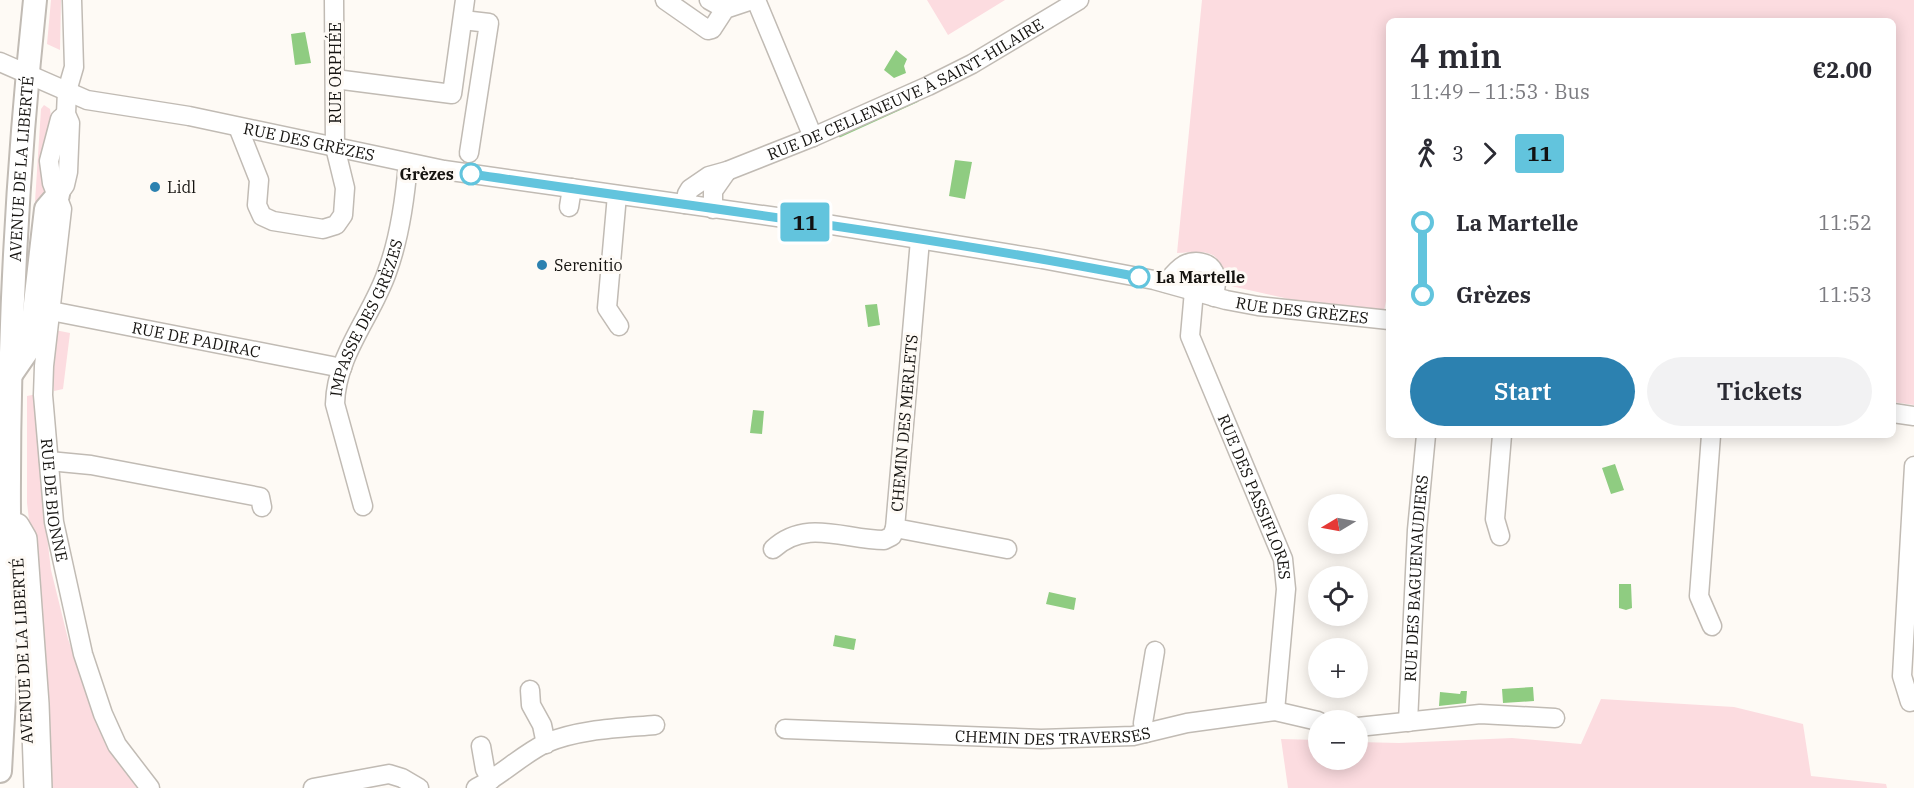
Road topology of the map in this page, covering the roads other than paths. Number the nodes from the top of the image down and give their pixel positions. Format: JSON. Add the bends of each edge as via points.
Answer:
{"nodes":[{"id":1,"x":35,"y":0,"type":"edge"},
{"id":2,"x":72,"y":0,"type":"edge"},
{"id":3,"x":334,"y":0,"type":"edge"},
{"id":4,"x":465,"y":0,"type":"edge"},
{"id":5,"x":665,"y":0,"type":"edge"},
{"id":6,"x":754,"y":0,"type":"edge"},
{"id":7,"x":1079,"y":0,"type":"edge"},
{"id":8,"x":717,"y":5,"type":"edge"},
{"id":9,"x":463,"y":20,"type":"junction"},
{"id":10,"x":0,"y":62,"type":"edge"},
{"id":11,"x":27,"y":73,"type":"junction"},
{"id":12,"x":335,"y":79,"type":"junction"},
{"id":13,"x":67,"y":92,"type":"junction"},
{"id":14,"x":452,"y":94,"type":"junction"},
{"id":15,"x":478,"y":98,"type":"junction"},
{"id":16,"x":238,"y":127,"type":"junction"},
{"id":17,"x":813,"y":137,"type":"junction"},
{"id":18,"x":335,"y":147,"type":"junction"},
{"id":19,"x":469,"y":153,"type":"dead end"},
{"id":20,"x":408,"y":163,"type":"junction"},
{"id":21,"x":727,"y":171,"type":"junction"},
{"id":22,"x":572,"y":188,"type":"junction"},
{"id":23,"x":58,"y":195,"type":"junction"},
{"id":24,"x":617,"y":195,"type":"junction"},
{"id":25,"x":685,"y":204,"type":"junction"},
{"id":26,"x":569,"y":207,"type":"dead end"},
{"id":27,"x":713,"y":209,"type":"junction"},
{"id":28,"x":920,"y":240,"type":"junction"},
{"id":29,"x":1166,"y":283,"type":"junction"},
{"id":30,"x":1194,"y":291,"type":"junction"},
{"id":31,"x":1214,"y":297,"type":"junction"},
{"id":32,"x":51,"y":311,"type":"junction"},
{"id":33,"x":1386,"y":320,"type":"edge"},
{"id":34,"x":619,"y":326,"type":"dead end"},
{"id":35,"x":342,"y":368,"type":"junction"},
{"id":36,"x":10,"y":377,"type":"junction"},
{"id":37,"x":1896,"y":413,"type":"edge"},
{"id":38,"x":1914,"y":416,"type":"edge"},
{"id":39,"x":1426,"y":438,"type":"edge"},
{"id":40,"x":1502,"y":438,"type":"edge"},
{"id":41,"x":1711,"y":438,"type":"edge"},
{"id":42,"x":49,"y":460,"type":"junction"},
{"id":43,"x":1914,"y":466,"type":"edge"},
{"id":44,"x":363,"y":506,"type":"dead end"},
{"id":45,"x":262,"y":507,"type":"dead end"},
{"id":46,"x":7,"y":526,"type":"edge"},
{"id":47,"x":896,"y":528,"type":"junction"},
{"id":48,"x":1500,"y":536,"type":"dead end"},
{"id":49,"x":773,"y":549,"type":"dead end"},
{"id":50,"x":1007,"y":549,"type":"dead end"},
{"id":51,"x":1712,"y":626,"type":"dead end"},
{"id":52,"x":1155,"y":651,"type":"dead end"},
{"id":53,"x":530,"y":690,"type":"dead end"},
{"id":54,"x":1910,"y":702,"type":"dead end"},
{"id":55,"x":1275,"y":711,"type":"junction"},
{"id":56,"x":1555,"y":718,"type":"dead end"},
{"id":57,"x":1308,"y":719,"type":"edge"},
{"id":58,"x":1408,"y":722,"type":"junction"},
{"id":59,"x":655,"y":725,"type":"dead end"},
{"id":60,"x":1368,"y":726,"type":"edge"},
{"id":61,"x":785,"y":729,"type":"dead end"},
{"id":62,"x":1146,"y":733,"type":"junction"},
{"id":63,"x":546,"y":744,"type":"junction"},
{"id":64,"x":481,"y":746,"type":"dead end"},
{"id":65,"x":0,"y":771,"type":"edge"},
{"id":66,"x":484,"y":784,"type":"edge"},
{"id":67,"x":24,"y":788,"type":"edge"},
{"id":68,"x":38,"y":788,"type":"edge"},
{"id":69,"x":150,"y":788,"type":"edge"},
{"id":70,"x":313,"y":788,"type":"edge"},
{"id":71,"x":419,"y":788,"type":"edge"}],
"edges":[{"from":1,"to":11,"type":"main road","name":"AVENUE DE LA LIBERTÉ"},
{"from":2,"to":13,"type":"street","name":"RUE DE BIONNE","via":[[74,67]]},
{"from":3,"to":12,"type":"street","name":"RUE ORPHÉE"},
{"from":4,"to":9,"type":"street"},
{"from":5,"to":8,"type":"street","via":[[708,30],[712,29]]},
{"from":6,"to":8,"type":"street"},
{"from":6,"to":17,"type":"street"},
{"from":7,"to":17,"type":"street","name":"RUE DE CELLENEUVE À SAINT-HILAIRE","via":[[972,64]]},
{"from":9,"to":14,"type":"street"},
{"from":9,"to":15,"type":"street","via":[[489,24]]},
{"from":10,"to":11,"type":"street","name":"RUE DES GRÈZES"},
{"from":11,"to":13,"type":"street","name":"RUE DES GRÈZES"},
{"from":11,"to":36,"type":"main road","name":"AVENUE DE LA LIBERTÉ"},
{"from":12,"to":14,"type":"street"},
{"from":12,"to":18,"type":"street","name":"RUE ORPHÉE"},
{"from":13,"to":16,"type":"street","name":"RUE DES GRÈZES","via":[[87,100]]},
{"from":13,"to":23,"type":"street","name":"RUE DE BIONNE","via":[[68,172]]},
{"from":14,"to":15,"type":"street"},
{"from":15,"to":19,"type":"street"},
{"from":16,"to":18,"type":"street","name":"RUE DES GRÈZES"},
{"from":16,"to":18,"type":"street","name":"RUE ORPHÉE","via":[[259,180],[256,205],[262,216],[273,221],[323,230],[336,225],[343,215],[345,188]]},
{"from":17,"to":21,"type":"street","name":"RUE DE CELLENEUVE À SAINT-HILAIRE"},
{"from":18,"to":20,"type":"street","name":"RUE DES GRÈZES"},
{"from":20,"to":22,"type":"street","name":"RUE DES GRÈZES"},
{"from":20,"to":35,"type":"street","name":"IMPASSE DES GRÈZES","via":[[402,212],[388,271]]},
{"from":21,"to":25,"type":"street","name":"RUE DE CELLENEUVE À SAINT-HILAIRE","via":[[709,176],[690,189]]},
{"from":21,"to":27,"type":"street","via":[[713,191]]},
{"from":22,"to":24,"type":"street","name":"RUE DES GRÈZES"},
{"from":22,"to":26,"type":"street"},
{"from":23,"to":32,"type":"street","name":"RUE DE BIONNE","via":[[62,209]]},
{"from":23,"to":36,"type":"main road","via":[[46,209],[30,347]]},
{"from":24,"to":25,"type":"street","name":"RUE DES GRÈZES"},
{"from":24,"to":34,"type":"street","via":[[607,308]]},
{"from":25,"to":27,"type":"street","name":"RUE DES GRÈZES"},
{"from":27,"to":28,"type":"street","name":"RUE DES GRÈZES"},
{"from":28,"to":29,"type":"street","name":"RUE DES GRÈZES"},
{"from":28,"to":47,"type":"street","name":"CHEMIN DES MERLETS"},
{"from":29,"to":30,"type":"street","name":"RUE DES GRÈZES"},
{"from":29,"to":31,"type":"street","name":"RUE DES GRÈZES","via":[[1182,266],[1204,263],[1215,273]]},
{"from":30,"to":31,"type":"street","name":"RUE DES GRÈZES"},
{"from":30,"to":55,"type":"street","name":"RUE DES PASSIFLORES","via":[[1190,336],[1283,559],[1286,589]]},
{"from":31,"to":33,"type":"street","name":"RUE DES GRÈZES","via":[[1258,306]]},
{"from":32,"to":35,"type":"street","name":"RUE DE PADIRAC"},
{"from":32,"to":42,"type":"street","name":"RUE DE BIONNE","via":[[43,395]]},
{"from":35,"to":44,"type":"street","name":"IMPASSE DES GRÈZES","via":[[335,404]]},
{"from":36,"to":46,"type":"main road","name":"AVENUE DE LA LIBERTÉ"},
{"from":37,"to":38,"type":"street"},
{"from":39,"to":58,"type":"street","name":"RUE DES BAGUENAUDIERS"},
{"from":40,"to":48,"type":"street","via":[[1495,519]]},
{"from":41,"to":51,"type":"street","via":[[1699,596]]},
{"from":42,"to":45,"type":"street","via":[[260,497]]},
{"from":42,"to":69,"type":"street","name":"RUE DE BIONNE","via":[[54,522],[83,654],[117,745]]},
{"from":43,"to":54,"type":"street","via":[[1902,676]]},
{"from":46,"to":65,"type":"main road","name":"AVENUE DE LA LIBERTÉ"},
{"from":46,"to":67,"type":"main road","name":"AVENUE DE LA LIBERTÉ","via":[[27,708]]},
{"from":46,"to":68,"type":"highway","via":[[23,539]]},
{"from":47,"to":49,"type":"street","via":[[884,540],[797,533]]},
{"from":47,"to":50,"type":"street","name":"CHEMIN DES MERLETS"},
{"from":52,"to":62,"type":"street","via":[[1143,723]]},
{"from":53,"to":63,"type":"street","via":[[531,705],[542,725]]},
{"from":55,"to":57,"type":"street","name":"CHEMIN DES TRAVERSES"},
{"from":55,"to":62,"type":"street","name":"CHEMIN DES TRAVERSES","via":[[1210,719]]},
{"from":56,"to":58,"type":"street","via":[[1480,714]]},
{"from":58,"to":60,"type":"street"},
{"from":59,"to":63,"type":"street","via":[[592,732]]},
{"from":61,"to":62,"type":"street","name":"CHEMIN DES TRAVERSES","via":[[1041,739]]},
{"from":63,"to":66,"type":"street"},
{"from":64,"to":66,"type":"street"},
{"from":70,"to":71,"type":"street","via":[[389,774]]}]}
